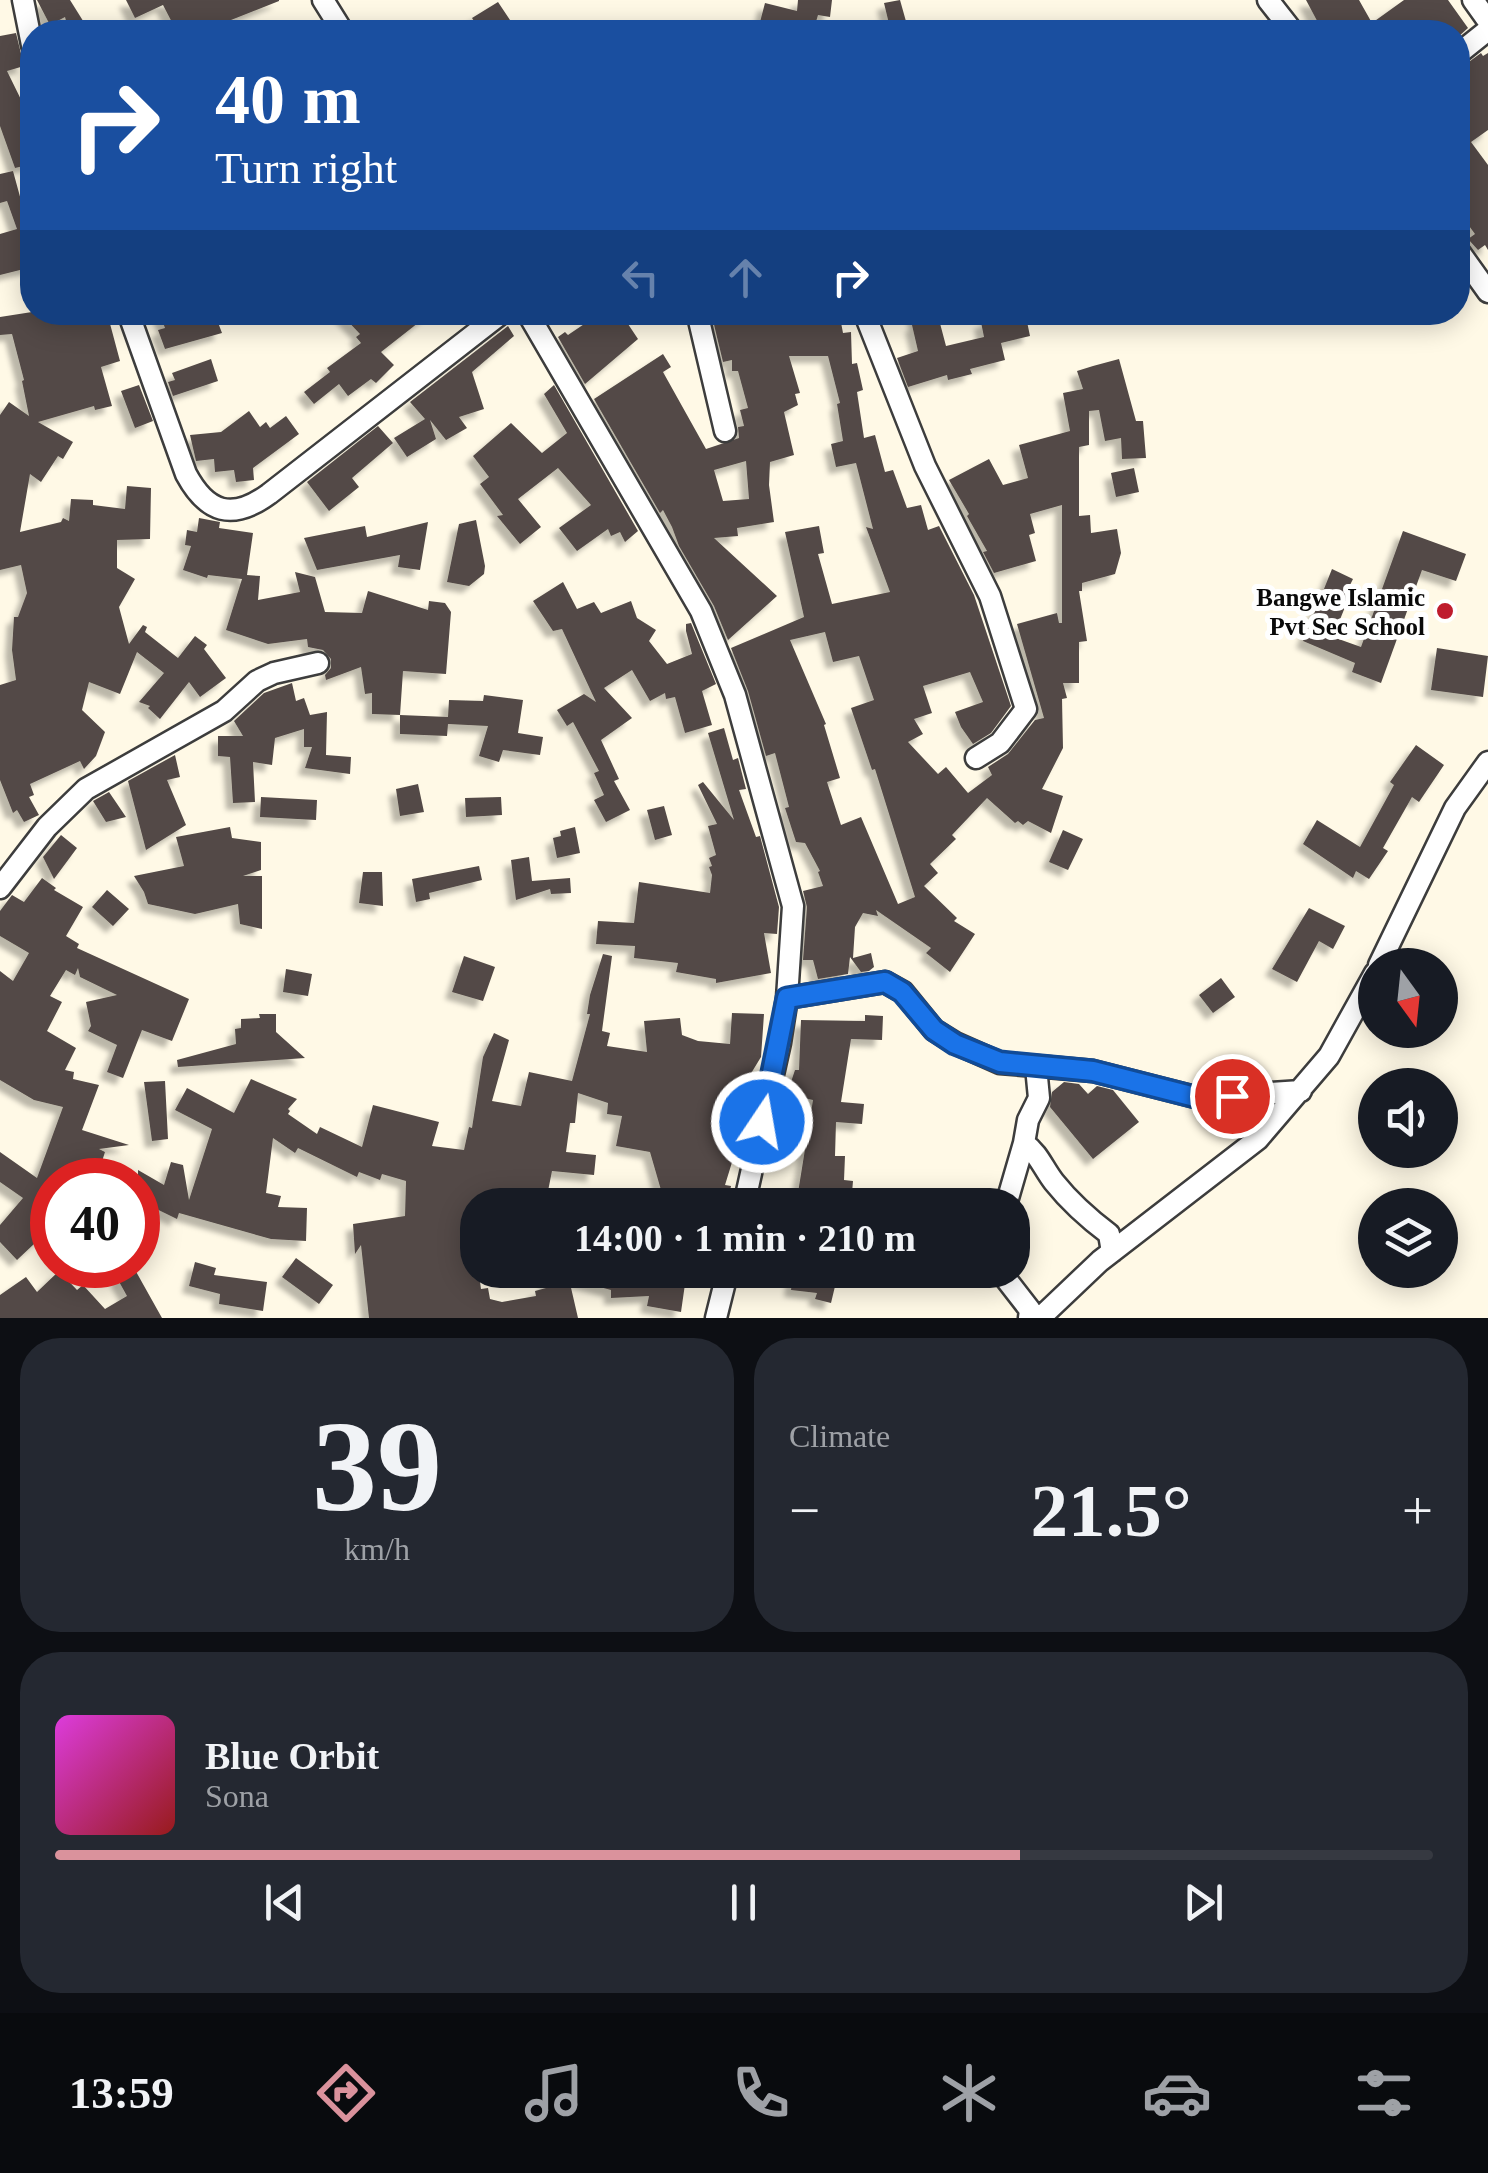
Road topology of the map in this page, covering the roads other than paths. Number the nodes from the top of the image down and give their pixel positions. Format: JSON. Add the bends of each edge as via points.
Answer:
{"nodes":[{"id":1,"x":1472,"y":0,"type":"edge"},
{"id":2,"x":1488,"y":22,"type":"edge"},
{"id":3,"x":1470,"y":267,"type":"edge"},
{"id":4,"x":1488,"y":292,"type":"edge"},
{"id":5,"x":133,"y":325,"type":"edge"},
{"id":6,"x":486,"y":325,"type":"edge"},
{"id":7,"x":535,"y":325,"type":"edge"},
{"id":8,"x":700,"y":325,"type":"edge"},
{"id":9,"x":869,"y":325,"type":"edge"},
{"id":10,"x":725,"y":431,"type":"dead end"},
{"id":11,"x":318,"y":664,"type":"dead end"},
{"id":12,"x":976,"y":758,"type":"dead end"},
{"id":13,"x":1488,"y":762,"type":"edge"},
{"id":14,"x":0,"y":888,"type":"edge"},
{"id":15,"x":1387,"y":948,"type":"edge"},
{"id":16,"x":787,"y":998,"type":"junction"},
{"id":17,"x":1358,"y":1004,"type":"edge"},
{"id":18,"x":1036,"y":1067,"type":"junction"},
{"id":19,"x":1301,"y":1091,"type":"junction"},
{"id":20,"x":1024,"y":1143,"type":"junction"},
{"id":21,"x":748,"y":1188,"type":"edge"},
{"id":22,"x":1011,"y":1188,"type":"edge"},
{"id":23,"x":1112,"y":1252,"type":"junction"},
{"id":24,"x":724,"y":1288,"type":"edge"},
{"id":25,"x":1013,"y":1288,"type":"edge"},
{"id":26,"x":716,"y":1318,"type":"edge"},
{"id":27,"x":1029,"y":1318,"type":"edge"},
{"id":28,"x":1040,"y":1318,"type":"edge"}],
"edges":[{"from":1,"to":2,"type":"street"},
{"from":3,"to":4,"type":"street"},
{"from":5,"to":6,"type":"street","via":[[198,496],[218,509],[240,511]]},
{"from":7,"to":16,"type":"street","via":[[700,611],[735,695],[793,906]]},
{"from":8,"to":10,"type":"street"},
{"from":9,"to":12,"type":"street","via":[[924,466],[990,596],[1026,709],[1000,743]]},
{"from":11,"to":14,"type":"street","via":[[257,681],[224,712],[86,789]]},
{"from":13,"to":15,"type":"street","via":[[1455,808]]},
{"from":16,"to":18,"type":"street","via":[[885,982],[955,1044],[1000,1062]]},
{"from":16,"to":21,"type":"street"},
{"from":17,"to":19,"type":"street"},
{"from":18,"to":19,"type":"street","via":[[1093,1071],[1199,1098]]},
{"from":18,"to":20,"type":"street","via":[[1039,1098]]},
{"from":19,"to":23,"type":"street","via":[[1246,1150]]},
{"from":20,"to":22,"type":"street"},
{"from":20,"to":23,"type":"street","via":[[1067,1197],[1109,1234]]},
{"from":23,"to":28,"type":"street"},
{"from":24,"to":26,"type":"street"},
{"from":25,"to":27,"type":"street"}]}
